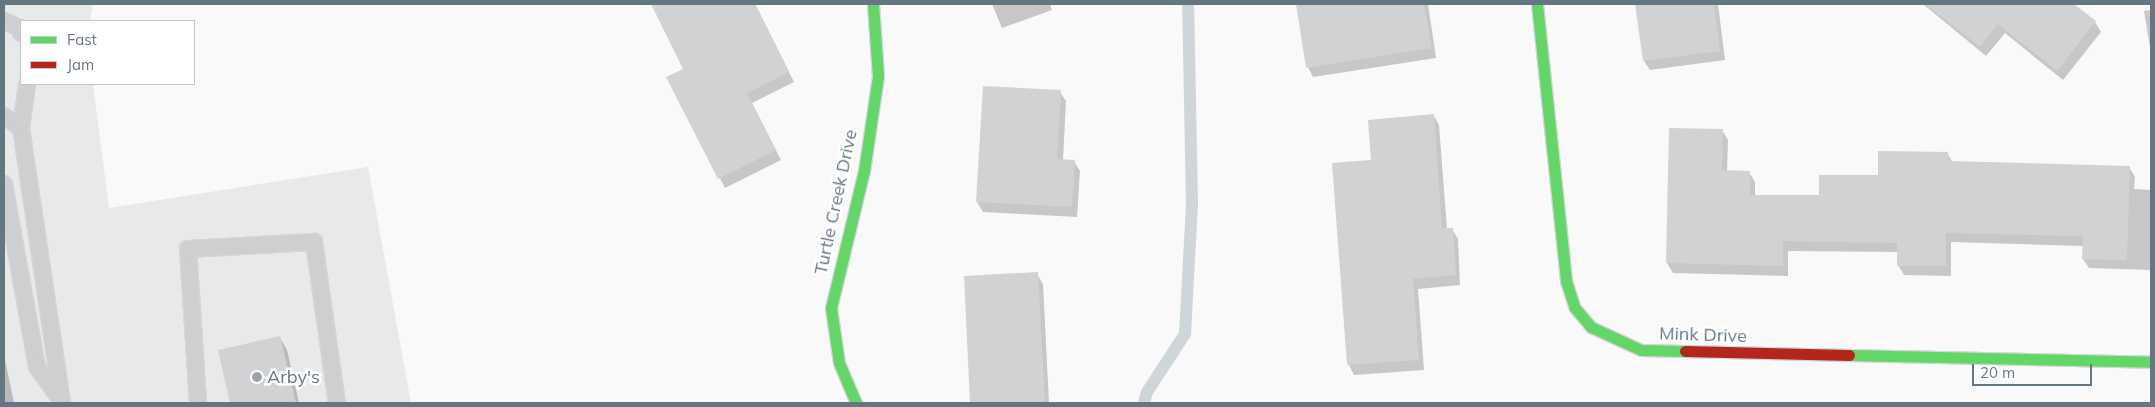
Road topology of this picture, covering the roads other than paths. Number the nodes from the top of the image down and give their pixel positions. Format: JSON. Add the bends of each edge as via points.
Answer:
{"nodes":[{"id":1,"x":872,"y":4,"type":"edge"},
{"id":2,"x":1537,"y":4,"type":"edge"},
{"id":3,"x":4,"y":21,"type":"edge"},
{"id":4,"x":20,"y":28,"type":"edge"},
{"id":5,"x":27,"y":85,"type":"edge"},
{"id":6,"x":4,"y":116,"type":"edge"},
{"id":7,"x":21,"y":128,"type":"junction"},
{"id":8,"x":4,"y":184,"type":"edge"},
{"id":9,"x":6,"y":205,"type":"edge"},
{"id":10,"x":2151,"y":362,"type":"edge"},
{"id":11,"x":62,"y":402,"type":"edge"},
{"id":12,"x":198,"y":403,"type":"edge"},
{"id":13,"x":337,"y":403,"type":"edge"},
{"id":14,"x":856,"y":403,"type":"edge"}],
"edges":[{"from":1,"to":14,"type":"street","name":"Turtle Creek Drive","via":[[878,76],[864,171],[831,308],[839,363]]},
{"from":2,"to":10,"type":"street","name":"Mink Drive","via":[[1566,281],[1575,308],[1591,328],[1641,350],[1660,352]]},
{"from":3,"to":4,"type":"lane"},
{"from":5,"to":7,"type":"lane"},
{"from":6,"to":7,"type":"lane"},
{"from":7,"to":11,"type":"lane"},
{"from":8,"to":9,"type":"lane"},
{"from":9,"to":11,"type":"lane","via":[[37,367]]},
{"from":12,"to":13,"type":"lane","via":[[188,249],[314,242]]}]}
